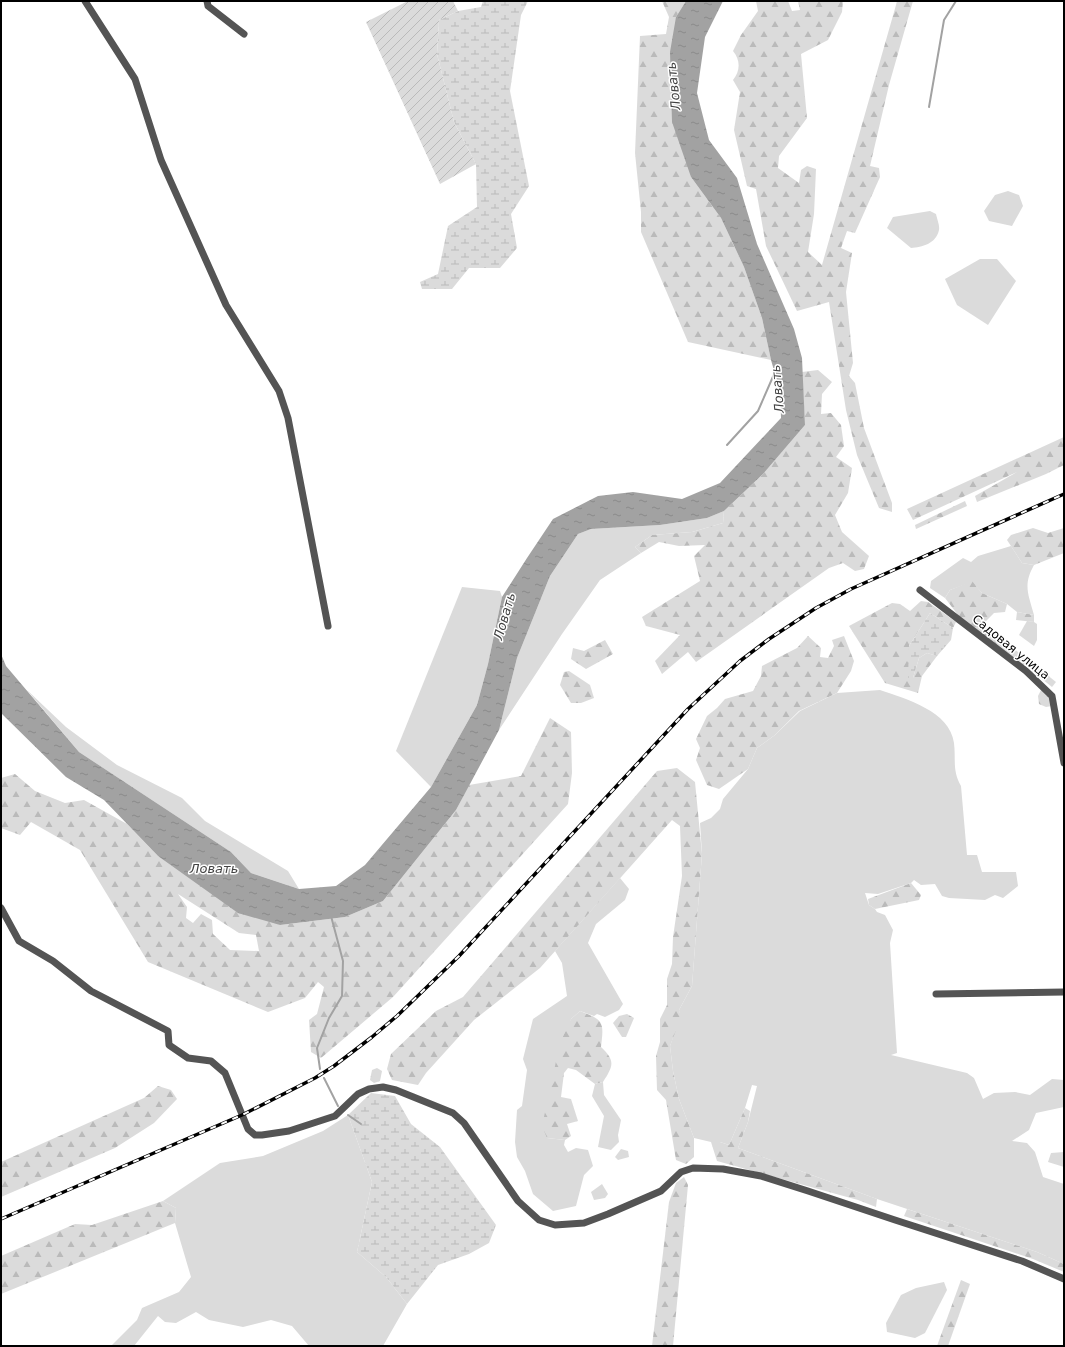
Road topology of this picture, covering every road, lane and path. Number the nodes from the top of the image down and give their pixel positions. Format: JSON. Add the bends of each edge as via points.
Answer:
{"nodes":[{"id":1,"x":85,"y":1,"type":"edge"},
{"id":2,"x":207,"y":1,"type":"edge"},
{"id":3,"x":244,"y":34,"type":"dead end"},
{"id":4,"x":920,"y":590,"type":"dead end"},
{"id":5,"x":328,"y":626,"type":"dead end"},
{"id":6,"x":1064,"y":763,"type":"edge"},
{"id":7,"x":1,"y":908,"type":"edge"},
{"id":8,"x":1064,"y":992,"type":"edge"},
{"id":9,"x":936,"y":994,"type":"dead end"},
{"id":10,"x":1064,"y":1279,"type":"edge"}],
"edges":[{"from":1,"to":5,"type":"street","via":[[135,79],[162,160],[226,306],[279,391],[288,418]]},
{"from":2,"to":3,"type":"street","via":[[208,6]]},
{"from":4,"to":6,"type":"street","name":"Садовая улица","via":[[1026,671],[1052,696]]},
{"from":7,"to":10,"type":"street","via":[[19,941],[53,961],[91,991],[168,1032],[169,1045],[188,1058],[211,1061],[225,1073],[248,1129],[256,1135],[289,1131],[336,1116],[358,1094],[383,1086],[453,1113],[464,1122],[518,1201],[539,1220],[555,1225],[584,1223],[614,1211],[661,1191],[681,1172],[693,1168],[723,1169],[761,1176],[808,1191],[1022,1261]]},
{"from":8,"to":9,"type":"street"}]}
